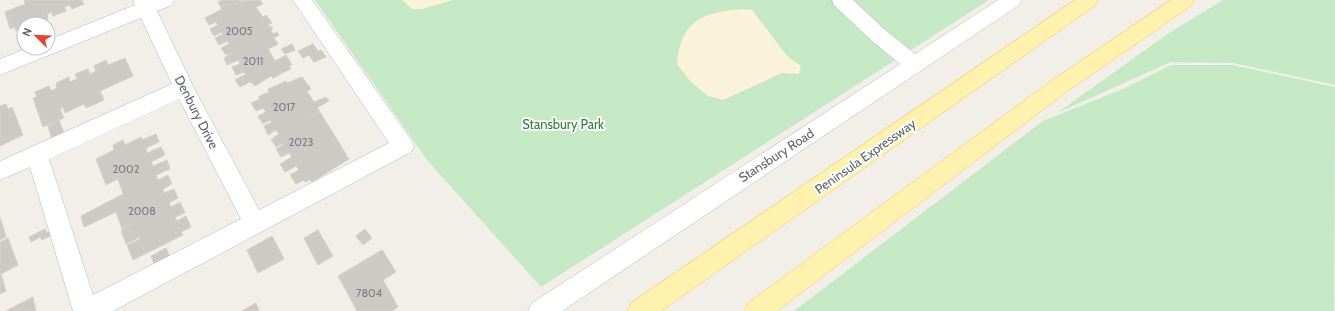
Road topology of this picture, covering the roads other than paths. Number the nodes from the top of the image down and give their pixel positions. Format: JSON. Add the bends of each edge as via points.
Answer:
{"nodes":[{"id":1,"x":302,"y":0,"type":"edge"},
{"id":2,"x":841,"y":0,"type":"edge"},
{"id":3,"x":1012,"y":0,"type":"edge"},
{"id":4,"x":1089,"y":0,"type":"edge"},
{"id":5,"x":1185,"y":0,"type":"edge"},
{"id":6,"x":151,"y":3,"type":"edge"},
{"id":7,"x":56,"y":45,"type":"edge"},
{"id":8,"x":29,"y":56,"type":"edge"},
{"id":9,"x":914,"y":64,"type":"junction"},
{"id":10,"x":0,"y":68,"type":"edge"},
{"id":11,"x":184,"y":88,"type":"junction"},
{"id":12,"x":37,"y":154,"type":"junction"},
{"id":13,"x":0,"y":171,"type":"edge"},
{"id":14,"x":255,"y":224,"type":"junction"},
{"id":15,"x":87,"y":311,"type":"edge"},
{"id":16,"x":541,"y":311,"type":"edge"},
{"id":17,"x":640,"y":311,"type":"edge"},
{"id":18,"x":757,"y":311,"type":"edge"}],
"edges":[{"from":1,"to":14,"type":"street","via":[[403,146]]},
{"from":2,"to":9,"type":"street"},
{"from":3,"to":9,"type":"street","name":"Stansbury Road"},
{"from":4,"to":17,"type":"main road","name":"Peninsula Expressway"},
{"from":5,"to":18,"type":"main road","via":[[1058,87]]},
{"from":6,"to":7,"type":"street"},
{"from":6,"to":11,"type":"street","name":"Denbury Drive"},
{"from":8,"to":10,"type":"street"},
{"from":9,"to":16,"type":"street","name":"Stansbury Road"},
{"from":11,"to":12,"type":"street"},
{"from":11,"to":14,"type":"street","name":"Denbury Drive"},
{"from":12,"to":13,"type":"street"},
{"from":12,"to":15,"type":"street"},
{"from":14,"to":15,"type":"street"}]}
